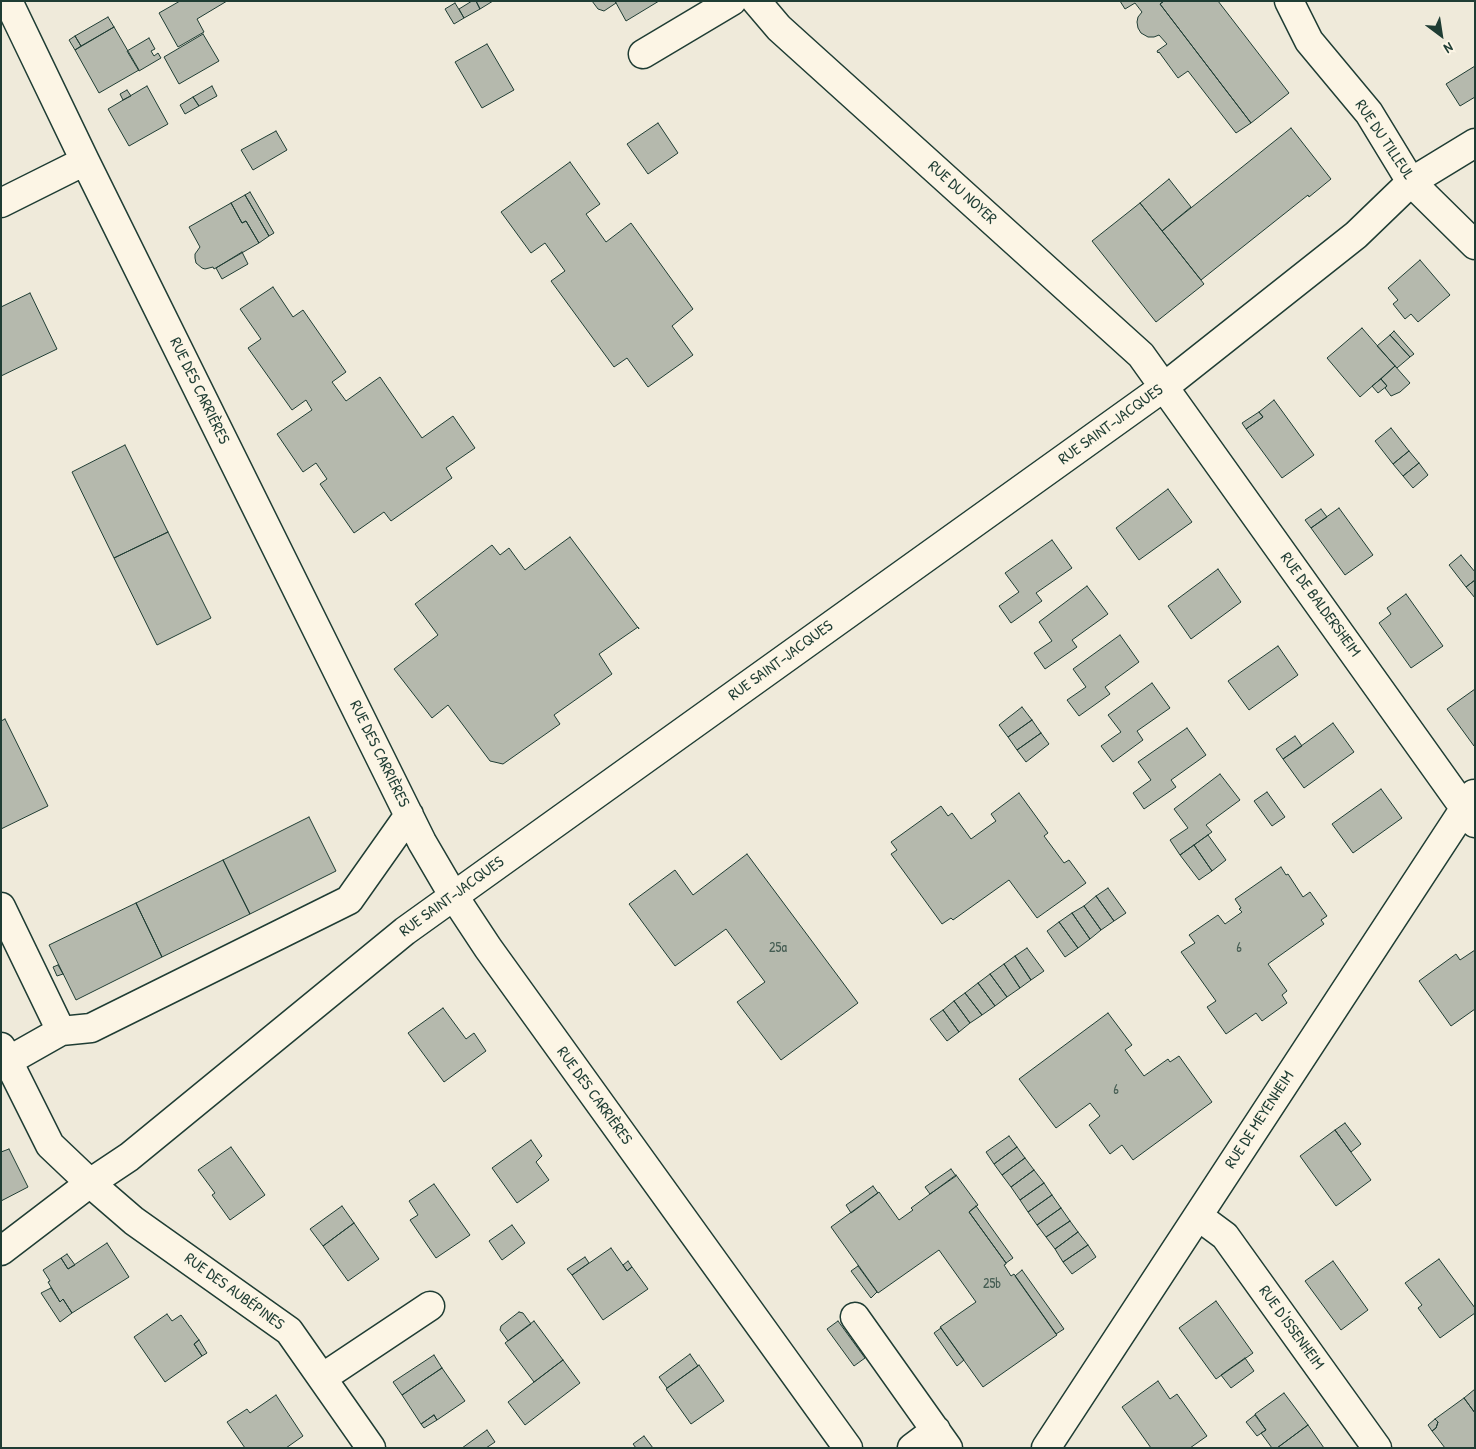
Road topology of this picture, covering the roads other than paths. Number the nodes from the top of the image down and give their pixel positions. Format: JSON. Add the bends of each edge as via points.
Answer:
{"nodes":[{"id":1,"x":8,"y":1,"type":"edge"},
{"id":2,"x":732,"y":1,"type":"edge"},
{"id":3,"x":756,"y":1,"type":"edge"},
{"id":4,"x":1289,"y":1,"type":"edge"},
{"id":5,"x":643,"y":54,"type":"dead end"},
{"id":6,"x":1475,"y":143,"type":"edge"},
{"id":7,"x":85,"y":161,"type":"junction"},
{"id":8,"x":1411,"y":182,"type":"junction"},
{"id":9,"x":1,"y":203,"type":"edge"},
{"id":10,"x":1475,"y":246,"type":"edge"},
{"id":11,"x":1164,"y":387,"type":"junction"},
{"id":12,"x":1472,"y":808,"type":"edge"},
{"id":13,"x":409,"y":815,"type":"junction"},
{"id":14,"x":453,"y":896,"type":"junction"},
{"id":15,"x":1,"y":907,"type":"edge"},
{"id":16,"x":61,"y":1031,"type":"junction"},
{"id":17,"x":5,"y":1054,"type":"edge"},
{"id":18,"x":90,"y":1183,"type":"junction"},
{"id":19,"x":1198,"y":1216,"type":"junction"},
{"id":20,"x":1,"y":1251,"type":"edge"},
{"id":21,"x":430,"y":1306,"type":"dead end"},
{"id":22,"x":854,"y":1317,"type":"dead end"},
{"id":23,"x":322,"y":1378,"type":"junction"},
{"id":24,"x":942,"y":1439,"type":"edge"},
{"id":25,"x":372,"y":1448,"type":"edge"},
{"id":26,"x":848,"y":1448,"type":"edge"},
{"id":27,"x":912,"y":1448,"type":"edge"},
{"id":28,"x":1046,"y":1448,"type":"edge"},
{"id":29,"x":1377,"y":1448,"type":"edge"}],
"edges":[{"from":1,"to":7,"type":"street","name":"RUE DES CARRIÈRES"},
{"from":2,"to":5,"type":"street"},
{"from":3,"to":11,"type":"street","name":"RUE DU NOYER","via":[[779,28],[1141,354]]},
{"from":4,"to":8,"type":"street","name":"RUE DU TILLEUL","via":[[1309,41],[1369,113]]},
{"from":6,"to":8,"type":"street","name":"RUE SAINT-JACQUES"},
{"from":7,"to":9,"type":"street"},
{"from":7,"to":13,"type":"street","name":"RUE DES CARRIÈRES"},
{"from":8,"to":10,"type":"street","name":"RUE DU TILLEUL"},
{"from":8,"to":11,"type":"street","name":"RUE SAINT-JACQUES","via":[[1356,236]]},
{"from":11,"to":12,"type":"street","name":"RUE DE BALDERSHEIM"},
{"from":11,"to":14,"type":"street","name":"RUE SAINT-JACQUES"},
{"from":12,"to":19,"type":"street","name":"RUE DE MEYENHEIM"},
{"from":13,"to":14,"type":"street","name":"RUE DES CARRIÈRES"},
{"from":13,"to":16,"type":"street","via":[[349,900],[91,1028]]},
{"from":14,"to":18,"type":"street","name":"RUE SAINT-JACQUES","via":[[405,931],[129,1157]]},
{"from":14,"to":26,"type":"street","name":"RUE DES CARRIÈRES"},
{"from":15,"to":16,"type":"street"},
{"from":16,"to":17,"type":"street"},
{"from":17,"to":18,"type":"street","name":"RUE DES AUBÉPINES","via":[[50,1144]]},
{"from":18,"to":20,"type":"street","name":"RUE SAINT-JACQUES"},
{"from":18,"to":23,"type":"street","name":"RUE DES AUBÉPINES","via":[[134,1221],[289,1332]]},
{"from":19,"to":28,"type":"street","name":"RUE DE MEYENHEIM"},
{"from":19,"to":29,"type":"street","name":"RUE D'ISSENHEIM","via":[[1225,1236]]},
{"from":21,"to":23,"type":"street"},
{"from":22,"to":24,"type":"street"},
{"from":23,"to":25,"type":"street","name":"RUE DES AUBÉPINES"},
{"from":24,"to":27,"type":"street"}]}
